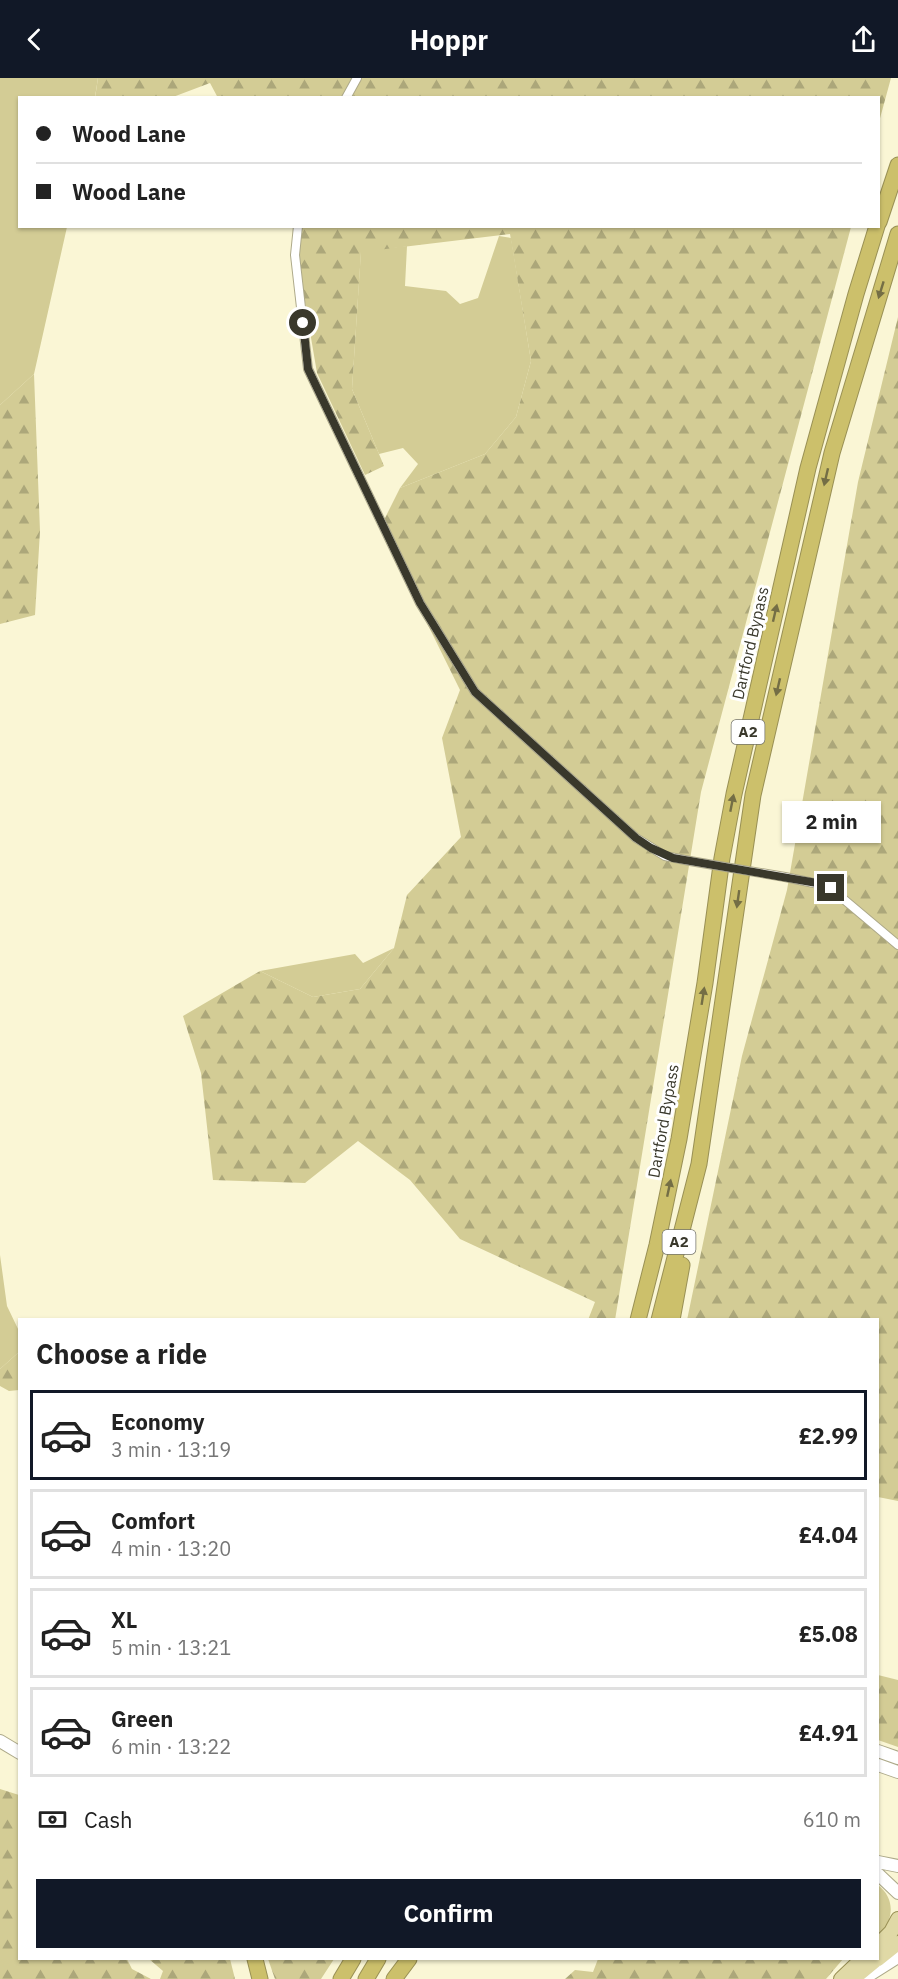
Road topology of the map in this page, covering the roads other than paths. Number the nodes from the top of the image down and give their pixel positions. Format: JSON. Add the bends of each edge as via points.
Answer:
{"nodes":[{"id":1,"x":357,"y":78,"type":"edge"},
{"id":2,"x":347,"y":96,"type":"edge"},
{"id":3,"x":898,"y":165,"type":"edge"},
{"id":4,"x":880,"y":219,"type":"edge"},
{"id":5,"x":298,"y":228,"type":"edge"},
{"id":6,"x":876,"y":228,"type":"edge"},
{"id":7,"x":898,"y":234,"type":"edge"},
{"id":8,"x":898,"y":945,"type":"edge"},
{"id":9,"x":699,"y":1164,"type":"junction"},
{"id":10,"x":657,"y":1245,"type":"junction"},
{"id":11,"x":628,"y":1318,"type":"edge"},
{"id":12,"x":639,"y":1318,"type":"edge"},
{"id":13,"x":660,"y":1318,"type":"edge"},
{"id":14,"x":672,"y":1318,"type":"edge"},
{"id":15,"x":0,"y":1742,"type":"edge"},
{"id":16,"x":879,"y":1751,"type":"edge"},
{"id":17,"x":18,"y":1752,"type":"edge"},
{"id":18,"x":898,"y":1758,"type":"edge"},
{"id":19,"x":879,"y":1765,"type":"edge"},
{"id":20,"x":898,"y":1773,"type":"edge"},
{"id":21,"x":879,"y":1862,"type":"edge"},
{"id":22,"x":898,"y":1866,"type":"edge"},
{"id":23,"x":879,"y":1875,"type":"edge"},
{"id":24,"x":898,"y":1893,"type":"edge"},
{"id":25,"x":898,"y":1919,"type":"edge"},
{"id":26,"x":898,"y":1943,"type":"edge"},
{"id":27,"x":879,"y":1944,"type":"edge"},
{"id":28,"x":879,"y":1957,"type":"edge"},
{"id":29,"x":898,"y":1957,"type":"edge"},
{"id":30,"x":255,"y":1960,"type":"edge"},
{"id":31,"x":352,"y":1960,"type":"edge"},
{"id":32,"x":377,"y":1960,"type":"edge"},
{"id":33,"x":408,"y":1960,"type":"edge"},
{"id":34,"x":861,"y":1960,"type":"edge"},
{"id":35,"x":876,"y":1960,"type":"edge"},
{"id":36,"x":260,"y":1979,"type":"edge"},
{"id":37,"x":341,"y":1979,"type":"edge"},
{"id":38,"x":366,"y":1979,"type":"edge"},
{"id":39,"x":394,"y":1979,"type":"edge"},
{"id":40,"x":841,"y":1979,"type":"edge"},
{"id":41,"x":853,"y":1979,"type":"edge"},
{"id":42,"x":863,"y":1979,"type":"edge"}],
"edges":[{"from":1,"to":2,"type":"street"},
{"from":3,"to":4,"type":"highway"},
{"from":5,"to":8,"type":"street","bridge":true,"via":[[295,255],[308,369],[420,603],[475,692],[636,838],[665,856],[828,886]]},
{"from":10,"to":6,"type":"highway","name":"Dartford Bypass","number":"A2","one_way":true,"via":[[679,1139],[734,794],[808,468]]},
{"from":7,"to":9,"type":"highway","number":"A2","one_way":true,"via":[[832,453],[753,795]]},
{"from":9,"to":13,"type":"highway","number":"A2"},
{"from":9,"to":14,"type":"highway"},
{"from":10,"to":11,"type":"highway","number":"A2","via":[[637,1283]]},
{"from":10,"to":12,"type":"highway","name":"Dartford Bypass","number":"A2"},
{"from":15,"to":17,"type":"main road"},
{"from":16,"to":18,"type":"main road"},
{"from":19,"to":20,"type":"main road"},
{"from":21,"to":22,"type":"main road"},
{"from":23,"to":24,"type":"main road"},
{"from":25,"to":27,"type":"main road"},
{"from":26,"to":28,"type":"main road"},
{"from":29,"to":42,"type":"main road"},
{"from":30,"to":36,"type":"highway"},
{"from":31,"to":37,"type":"highway"},
{"from":32,"to":38,"type":"highway"},
{"from":33,"to":39,"type":"highway"},
{"from":34,"to":40,"type":"main road"},
{"from":35,"to":41,"type":"main road"}]}
